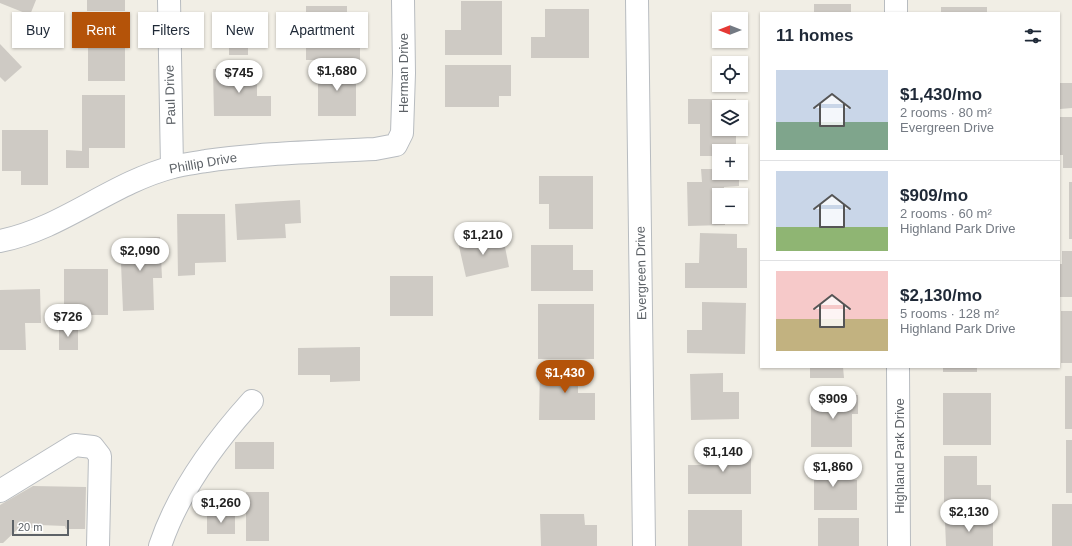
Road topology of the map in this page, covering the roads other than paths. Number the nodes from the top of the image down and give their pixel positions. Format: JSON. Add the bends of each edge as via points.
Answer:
{"nodes":[{"id":1,"x":169,"y":0,"type":"edge"},
{"id":2,"x":403,"y":0,"type":"edge"},
{"id":3,"x":637,"y":0,"type":"edge"},
{"id":4,"x":896,"y":0,"type":"edge"},
{"id":5,"x":896,"y":12,"type":"edge"},
{"id":6,"x":396,"y":145,"type":"joint"},
{"id":7,"x":172,"y":167,"type":"junction"},
{"id":8,"x":0,"y":240,"type":"edge"},
{"id":9,"x":898,"y":368,"type":"edge"},
{"id":10,"x":252,"y":401,"type":"dead end"},
{"id":11,"x":0,"y":490,"type":"edge"},
{"id":12,"x":98,"y":546,"type":"edge"},
{"id":13,"x":160,"y":546,"type":"edge"},
{"id":14,"x":644,"y":546,"type":"edge"},
{"id":15,"x":900,"y":546,"type":"edge"}],
"edges":[{"from":1,"to":7,"type":"street","name":"Paul Drive"},
{"from":2,"to":6,"type":"street","name":"Herman Drive","via":[[402,133]]},
{"from":3,"to":14,"type":"street","name":"Evergreen Drive"},
{"from":4,"to":5,"type":"street"},
{"from":6,"to":7,"type":"street","name":"Phillip Drive","via":[[375,150],[241,156]]},
{"from":7,"to":8,"type":"street","name":"Phillip Drive","via":[[116,188],[60,219],[19,237]]},
{"from":9,"to":15,"type":"street","name":"Highland Park Drive"},
{"from":10,"to":13,"type":"street","via":[[233,422],[186,489],[168,520]]},
{"from":11,"to":12,"type":"street","via":[[75,445],[93,447],[100,456]]}]}
